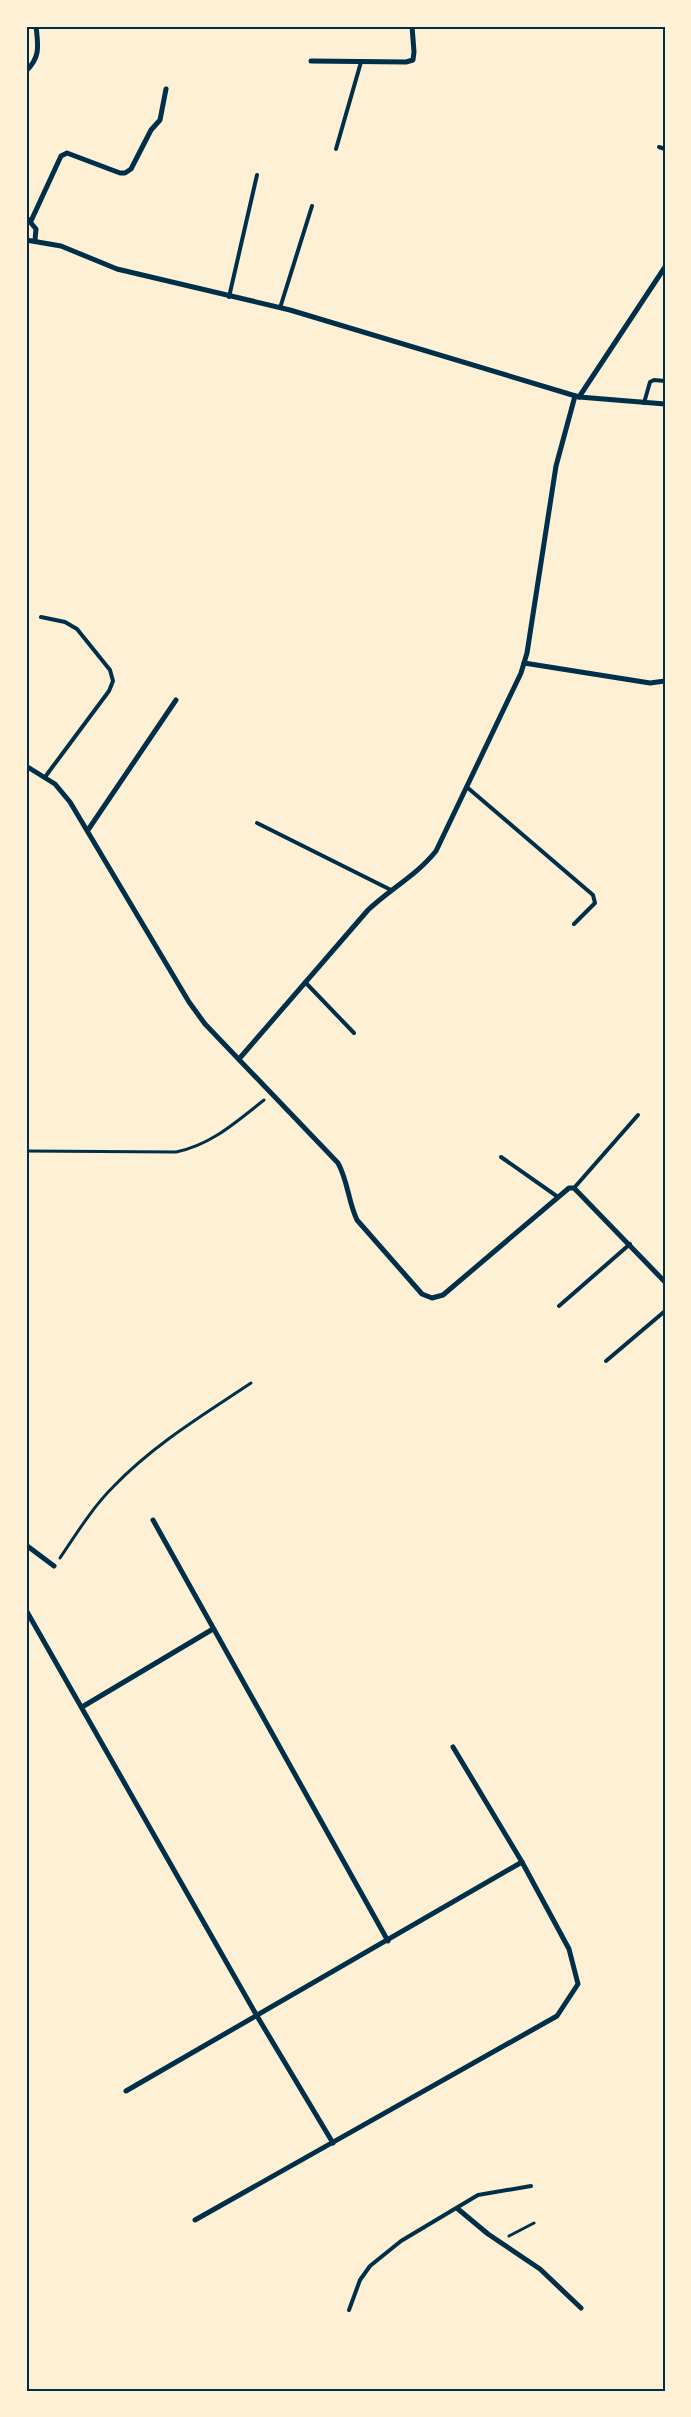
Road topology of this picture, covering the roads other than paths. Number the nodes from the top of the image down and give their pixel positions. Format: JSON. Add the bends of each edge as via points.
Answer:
{"nodes":[{"id":1,"x":36,"y":26,"type":"edge"},
{"id":2,"x":412,"y":26,"type":"edge"},
{"id":3,"x":311,"y":61,"type":"dead end"},
{"id":4,"x":361,"y":62,"type":"junction"},
{"id":5,"x":26,"y":71,"type":"edge"},
{"id":6,"x":166,"y":89,"type":"dead end"},
{"id":7,"x":660,"y":147,"type":"dead end"},
{"id":8,"x":336,"y":149,"type":"dead end"},
{"id":9,"x":665,"y":149,"type":"edge"},
{"id":10,"x":257,"y":175,"type":"dead end"},
{"id":11,"x":312,"y":206,"type":"dead end"},
{"id":12,"x":29,"y":219,"type":"edge"},
{"id":13,"x":26,"y":240,"type":"edge"},
{"id":14,"x":35,"y":240,"type":"junction"},
{"id":15,"x":665,"y":268,"type":"edge"},
{"id":16,"x":229,"y":297,"type":"junction"},
{"id":17,"x":280,"y":308,"type":"junction"},
{"id":18,"x":665,"y":381,"type":"edge"},
{"id":19,"x":577,"y":397,"type":"junction"},
{"id":20,"x":644,"y":403,"type":"junction"},
{"id":21,"x":665,"y":404,"type":"edge"},
{"id":22,"x":41,"y":617,"type":"dead end"},
{"id":23,"x":524,"y":663,"type":"junction"},
{"id":24,"x":665,"y":681,"type":"edge"},
{"id":25,"x":176,"y":700,"type":"dead end"},
{"id":26,"x":26,"y":766,"type":"edge"},
{"id":27,"x":45,"y":777,"type":"junction"},
{"id":28,"x":468,"y":788,"type":"junction"},
{"id":29,"x":257,"y":823,"type":"dead end"},
{"id":30,"x":88,"y":830,"type":"junction"},
{"id":31,"x":391,"y":890,"type":"junction"},
{"id":32,"x":574,"y":924,"type":"dead end"},
{"id":33,"x":305,"y":982,"type":"junction"},
{"id":34,"x":354,"y":1033,"type":"dead end"},
{"id":35,"x":239,"y":1059,"type":"junction"},
{"id":36,"x":638,"y":1115,"type":"dead end"},
{"id":37,"x":501,"y":1157,"type":"dead end"},
{"id":38,"x":574,"y":1188,"type":"junction"},
{"id":39,"x":558,"y":1197,"type":"junction"},
{"id":40,"x":630,"y":1244,"type":"junction"},
{"id":41,"x":665,"y":1282,"type":"edge"},
{"id":42,"x":559,"y":1306,"type":"dead end"},
{"id":43,"x":665,"y":1311,"type":"edge"},
{"id":44,"x":606,"y":1361,"type":"dead end"},
{"id":45,"x":153,"y":1520,"type":"dead end"},
{"id":46,"x":27,"y":1547,"type":"edge"},
{"id":47,"x":54,"y":1566,"type":"road end"},
{"id":48,"x":26,"y":1610,"type":"edge"},
{"id":49,"x":213,"y":1629,"type":"junction"},
{"id":50,"x":82,"y":1707,"type":"junction"},
{"id":51,"x":453,"y":1747,"type":"dead end"},
{"id":52,"x":522,"y":1862,"type":"junction"},
{"id":53,"x":388,"y":1940,"type":"junction"},
{"id":54,"x":257,"y":2016,"type":"junction"},
{"id":55,"x":126,"y":2091,"type":"dead end"},
{"id":56,"x":333,"y":2143,"type":"junction"},
{"id":57,"x":531,"y":2186,"type":"dead end"},
{"id":58,"x":458,"y":2209,"type":"junction"},
{"id":59,"x":195,"y":2220,"type":"dead end"},
{"id":60,"x":581,"y":2308,"type":"dead end"},
{"id":61,"x":349,"y":2310,"type":"dead end"}],
"edges":[{"from":1,"to":5,"type":"street","via":[[38,49],[35,62]]},
{"from":2,"to":4,"type":"street","via":[[412,60]]},
{"from":3,"to":4,"type":"street"},
{"from":4,"to":8,"type":"lane"},
{"from":6,"to":12,"type":"street","via":[[160,120],[151,130],[131,169],[120,173],[67,153],[61,156]]},
{"from":7,"to":9,"type":"lane"},
{"from":10,"to":16,"type":"lane"},
{"from":11,"to":17,"type":"lane"},
{"from":12,"to":14,"type":"street","via":[[36,229]]},
{"from":13,"to":14,"type":"street"},
{"from":14,"to":16,"type":"street","via":[[61,246],[117,269]]},
{"from":15,"to":19,"type":"street"},
{"from":16,"to":17,"type":"street"},
{"from":17,"to":19,"type":"street"},
{"from":18,"to":20,"type":"lane","via":[[650,382]]},
{"from":19,"to":20,"type":"street"},
{"from":19,"to":23,"type":"street","via":[[556,466]]},
{"from":20,"to":21,"type":"street"},
{"from":22,"to":27,"type":"lane","via":[[65,622],[77,629],[110,670],[113,681],[109,691]]},
{"from":23,"to":24,"type":"street","via":[[650,683]]},
{"from":23,"to":28,"type":"street"},
{"from":25,"to":30,"type":"street"},
{"from":26,"to":27,"type":"street"},
{"from":27,"to":30,"type":"street","via":[[70,802]]},
{"from":28,"to":31,"type":"street","via":[[436,851],[422,868]]},
{"from":28,"to":32,"type":"lane","via":[[593,895],[595,903]]},
{"from":29,"to":31,"type":"lane"},
{"from":30,"to":35,"type":"street","via":[[189,1002]]},
{"from":31,"to":33,"type":"street","via":[[368,910]]},
{"from":33,"to":34,"type":"lane"},
{"from":33,"to":35,"type":"street"},
{"from":35,"to":39,"type":"street","via":[[338,1162],[345,1175],[357,1220],[422,1294],[432,1298],[443,1295]]},
{"from":36,"to":38,"type":"lane"},
{"from":37,"to":39,"type":"lane"},
{"from":38,"to":39,"type":"street","via":[[565,1190]]},
{"from":38,"to":40,"type":"street"},
{"from":40,"to":41,"type":"street"},
{"from":40,"to":42,"type":"lane"},
{"from":43,"to":44,"type":"lane"},
{"from":45,"to":49,"type":"street"},
{"from":46,"to":47,"type":"street"},
{"from":48,"to":50,"type":"street"},
{"from":49,"to":50,"type":"street"},
{"from":49,"to":53,"type":"street"},
{"from":50,"to":54,"type":"street"},
{"from":51,"to":52,"type":"street"},
{"from":52,"to":53,"type":"street"},
{"from":52,"to":56,"type":"street","via":[[569,1949],[578,1984],[557,2016]]},
{"from":53,"to":54,"type":"street"},
{"from":54,"to":55,"type":"street"},
{"from":54,"to":56,"type":"street"},
{"from":56,"to":59,"type":"street"},
{"from":57,"to":58,"type":"lane","via":[[478,2195]]},
{"from":58,"to":60,"type":"street","via":[[540,2269]]},
{"from":58,"to":61,"type":"lane","via":[[401,2240],[379,2257],[360,2280]]}]}
